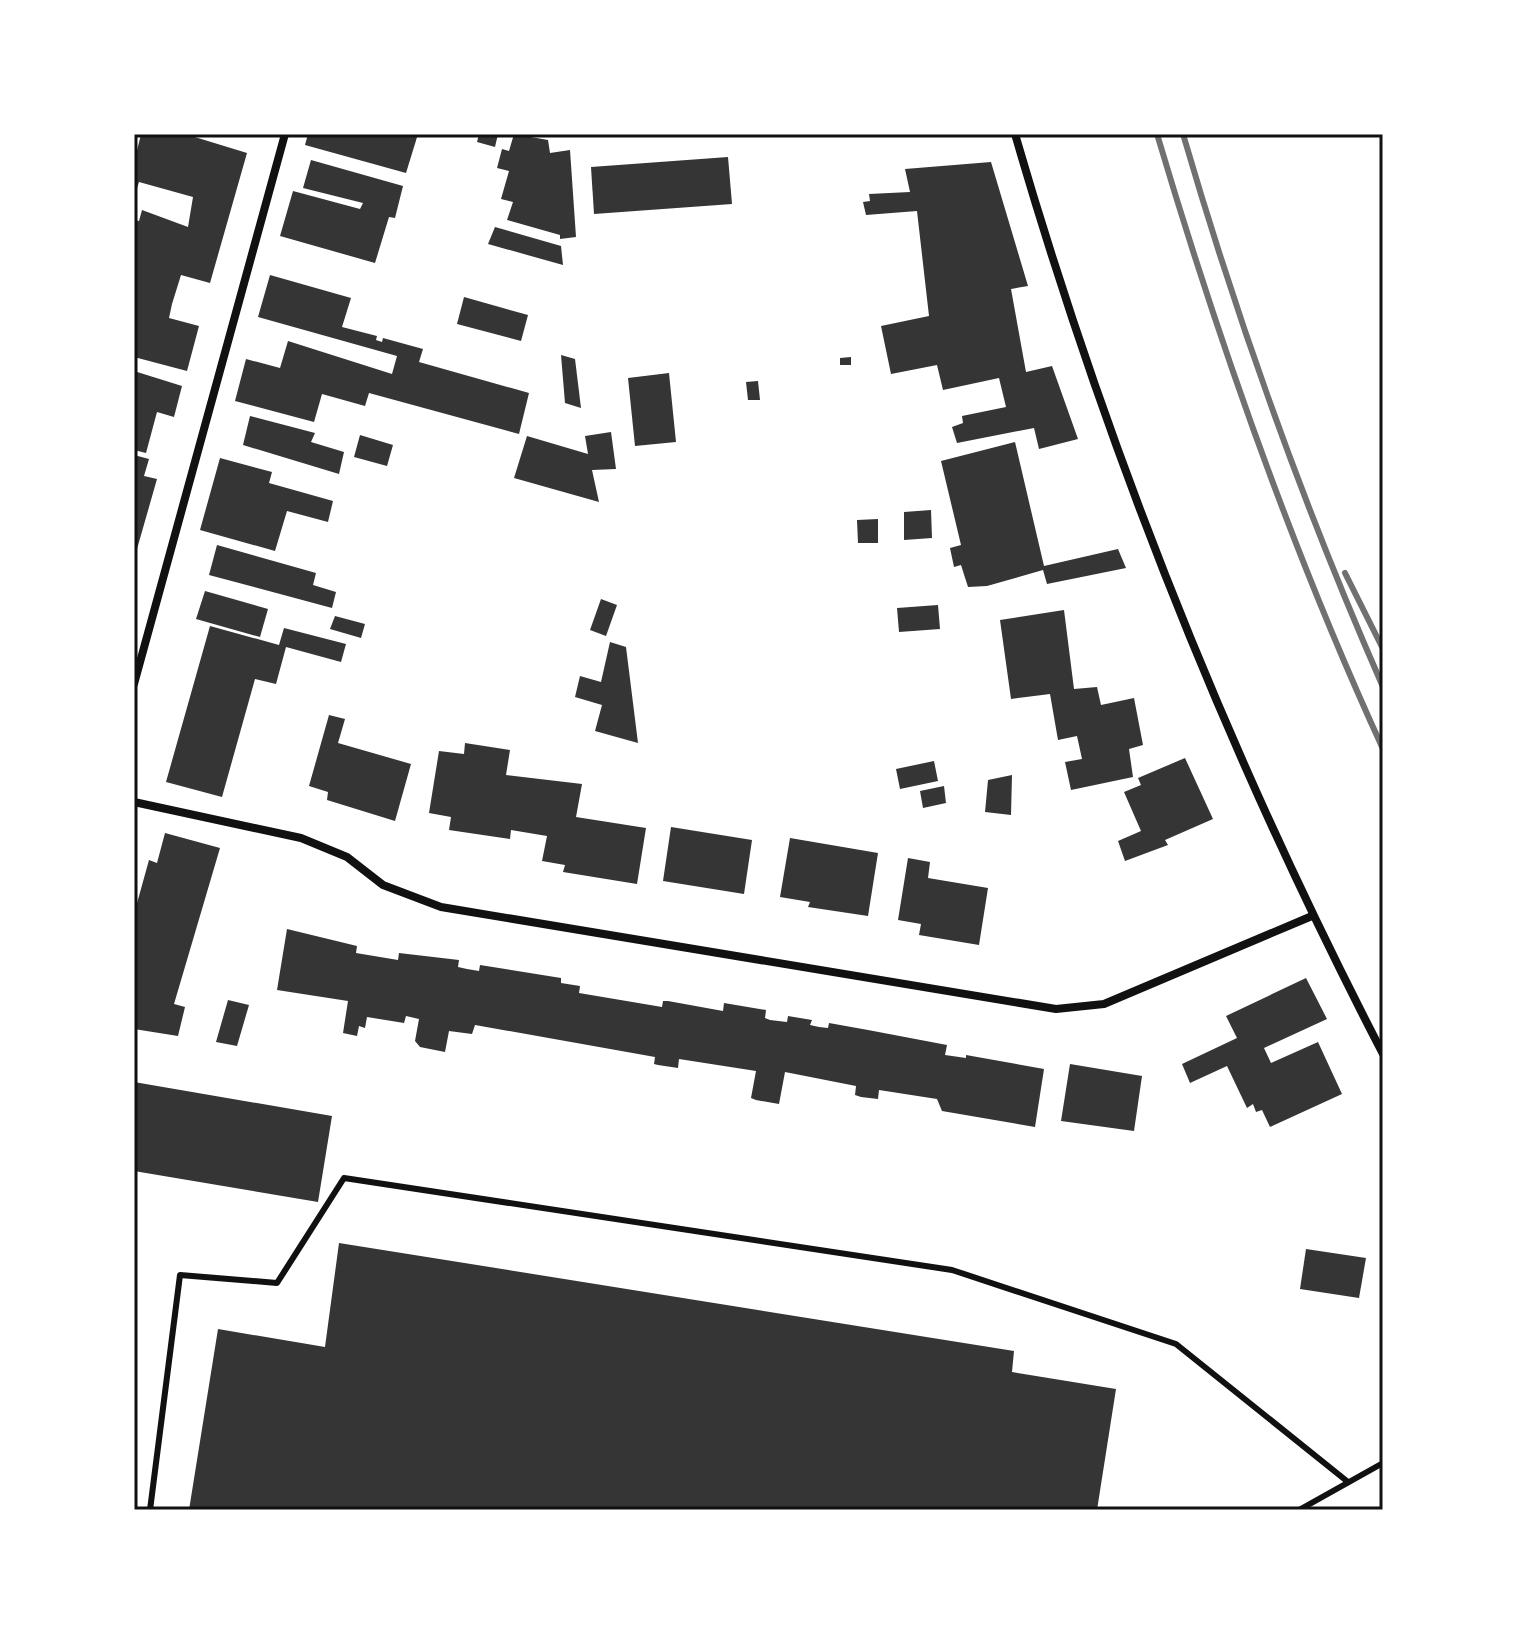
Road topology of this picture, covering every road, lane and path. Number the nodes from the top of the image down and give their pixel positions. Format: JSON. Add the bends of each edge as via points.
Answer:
{"nodes":[{"id":1,"x":285,"y":134,"type":"edge"},
{"id":2,"x":1015,"y":134,"type":"edge"},
{"id":3,"x":134,"y":684,"type":"edge"},
{"id":4,"x":134,"y":802,"type":"edge"},
{"id":5,"x":1312,"y":916,"type":"junction"},
{"id":6,"x":1383,"y":1054,"type":"edge"},
{"id":7,"x":1383,"y":1463,"type":"edge"},
{"id":8,"x":1348,"y":1482,"type":"junction"},
{"id":9,"x":150,"y":1510,"type":"edge"},
{"id":10,"x":1299,"y":1510,"type":"edge"}],
"edges":[{"from":1,"to":3,"type":"street"},
{"from":2,"to":5,"type":"street","via":[[1054,267],[1138,505]]},
{"from":4,"to":5,"type":"street","via":[[301,838],[347,857],[383,885],[441,907],[1056,1009],[1104,1004]]},
{"from":5,"to":6,"type":"street"},
{"from":7,"to":8,"type":"lane"},
{"from":8,"to":9,"type":"lane","via":[[1176,1344],[952,1270],[344,1178],[277,1283],[180,1275]]},
{"from":8,"to":10,"type":"lane"}]}
